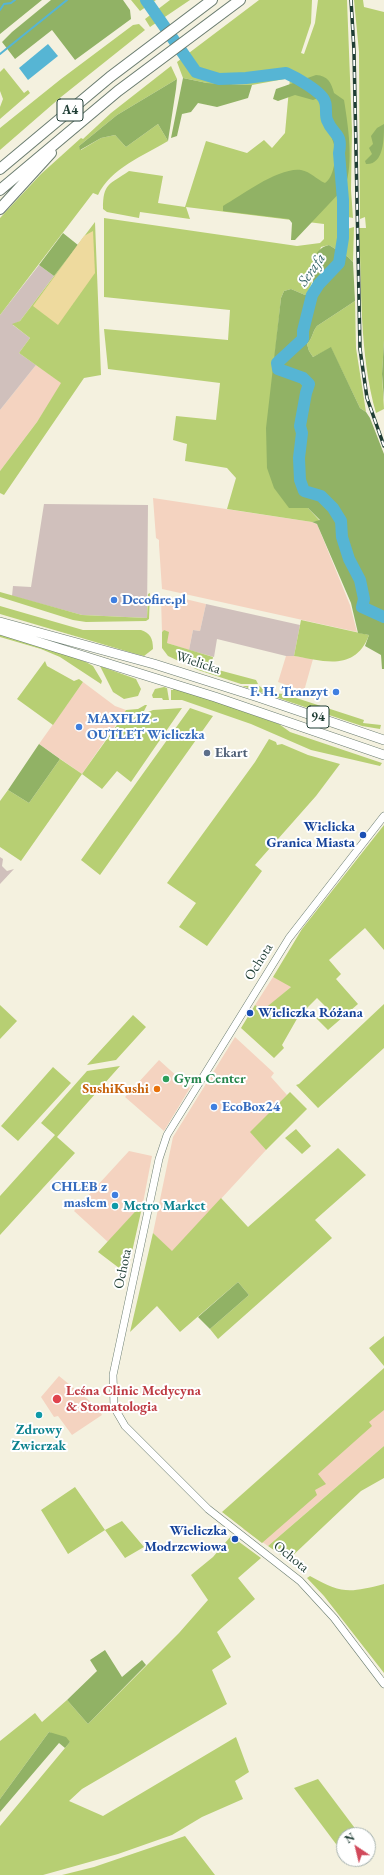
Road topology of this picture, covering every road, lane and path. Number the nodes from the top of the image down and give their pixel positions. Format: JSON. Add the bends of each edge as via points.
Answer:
{"nodes":[{"id":1,"x":212,"y":0,"type":"edge"},
{"id":2,"x":240,"y":0,"type":"edge"},
{"id":3,"x":77,"y":125,"type":"junction"},
{"id":4,"x":0,"y":169,"type":"edge"},
{"id":5,"x":0,"y":190,"type":"edge"},
{"id":6,"x":0,"y":209,"type":"edge"},
{"id":7,"x":0,"y":622,"type":"edge"},
{"id":8,"x":0,"y":630,"type":"edge"},
{"id":9,"x":384,"y":740,"type":"edge"},
{"id":10,"x":380,"y":754,"type":"edge"},
{"id":11,"x":384,"y":759,"type":"edge"},
{"id":12,"x":384,"y":816,"type":"edge"},
{"id":13,"x":384,"y":1684,"type":"edge"}],
"edges":[{"from":1,"to":4,"type":"highway","number":"A4"},
{"from":2,"to":3,"type":"highway","number":"A4"},
{"from":3,"to":5,"type":"highway","number":"A4"},
{"from":3,"to":6,"type":"highway"},
{"from":7,"to":9,"type":"main road","name":"Wielicka","number":"94","via":[[154,664]]},
{"from":8,"to":10,"type":"main road","name":"Wielicka","number":"94","via":[[215,697]]},
{"from":10,"to":11,"type":"street"},
{"from":12,"to":13,"type":"street","name":"Ochota","via":[[289,938],[167,1134],[159,1159],[115,1370],[112,1397],[115,1411],[130,1432],[208,1509],[300,1581],[329,1612]]}]}
